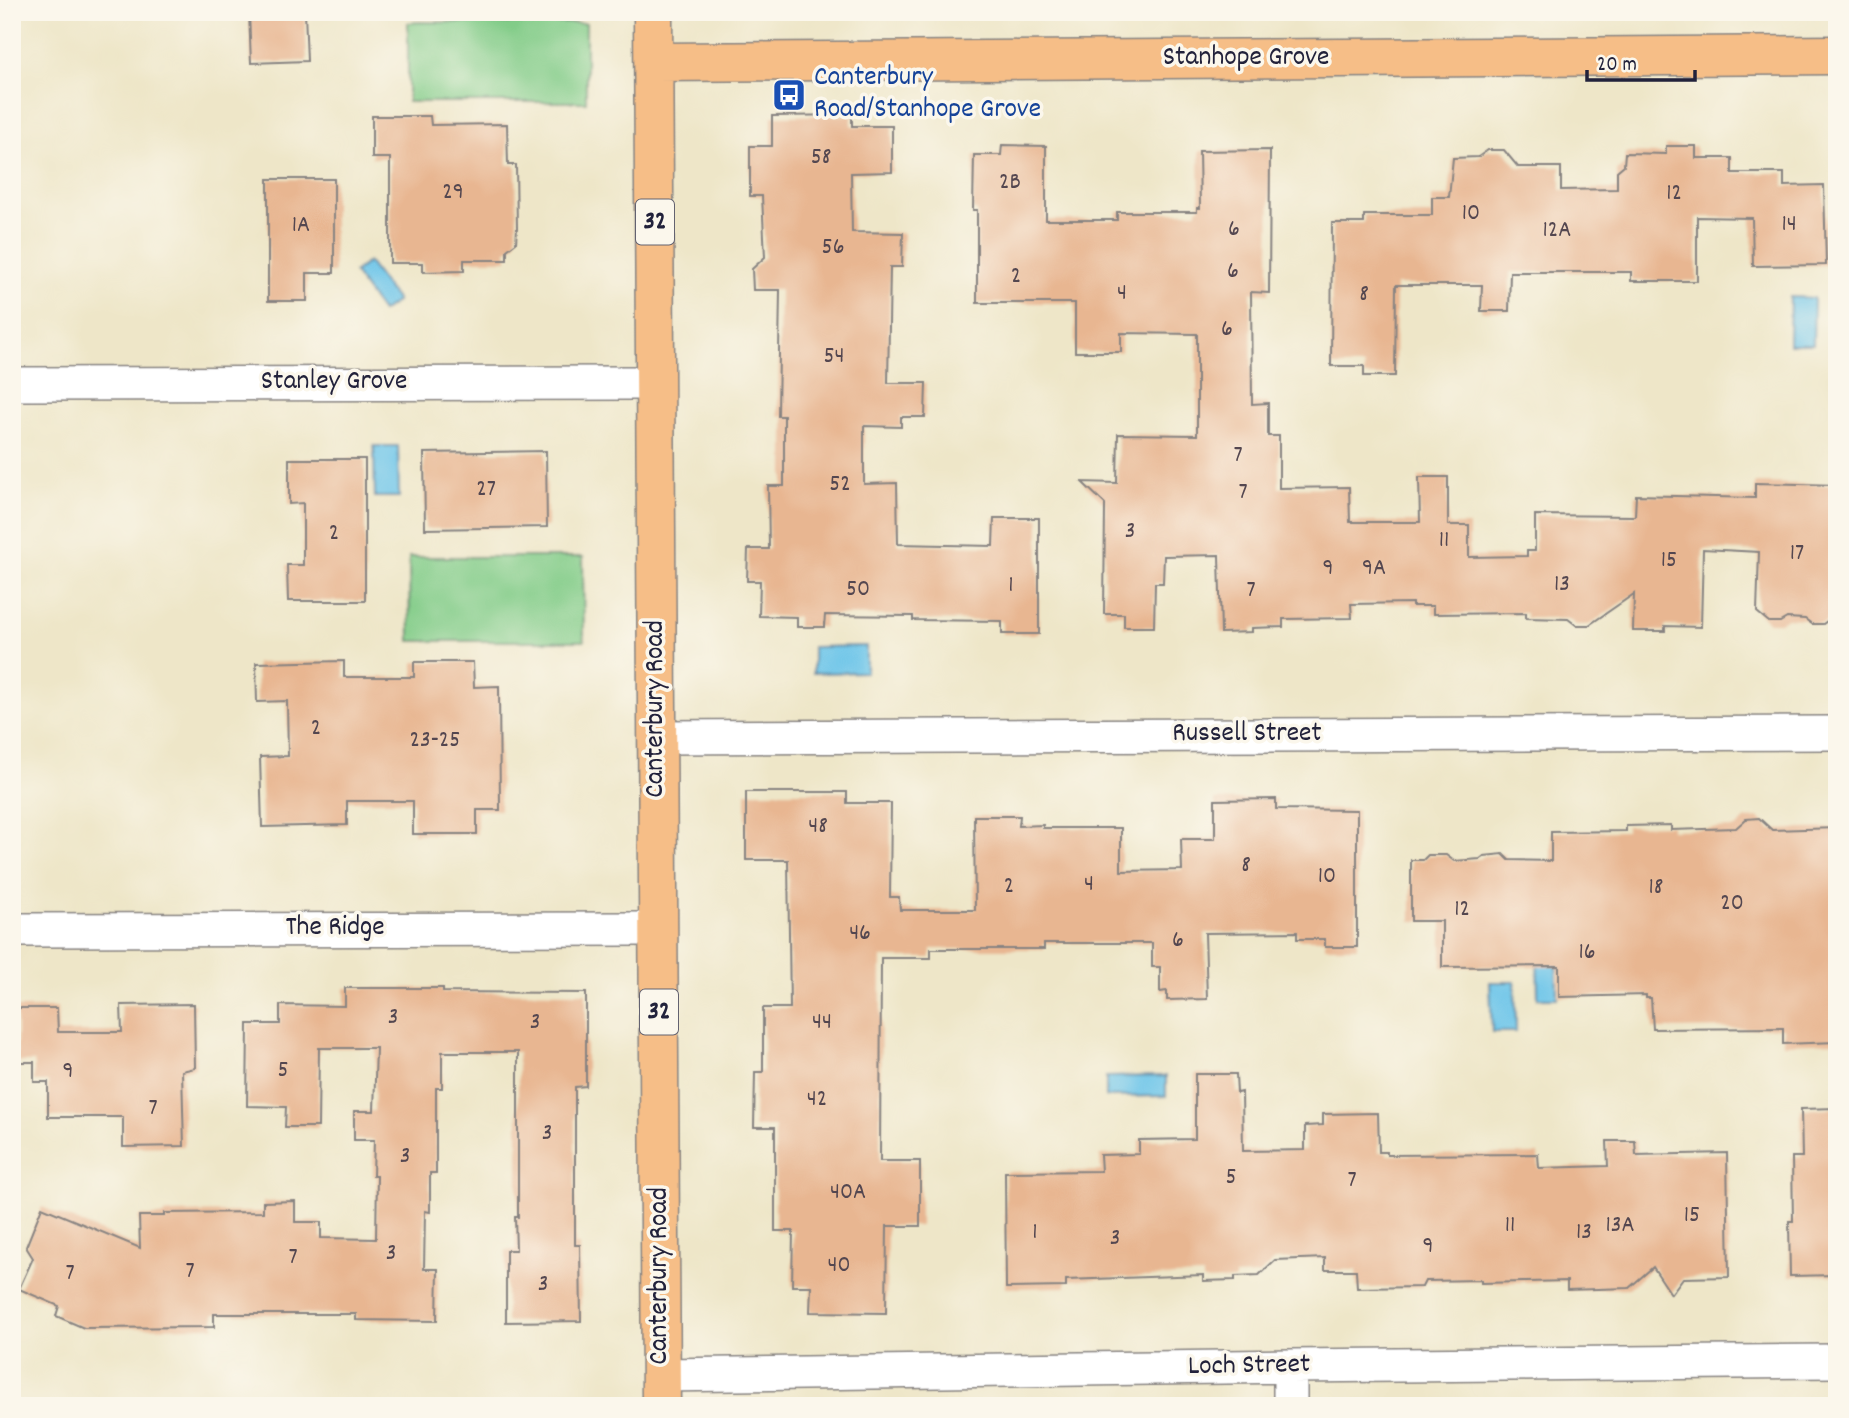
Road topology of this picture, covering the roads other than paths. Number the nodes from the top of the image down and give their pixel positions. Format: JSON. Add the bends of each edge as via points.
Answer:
{"nodes":[{"id":1,"x":653,"y":12,"type":"edge"},
{"id":2,"x":1837,"y":55,"type":"edge"},
{"id":3,"x":655,"y":62,"type":"junction"},
{"id":4,"x":655,"y":383,"type":"junction"},
{"id":5,"x":12,"y":384,"type":"edge"},
{"id":6,"x":1837,"y":733,"type":"edge"},
{"id":7,"x":657,"y":737,"type":"junction"},
{"id":8,"x":659,"y":929,"type":"junction"},
{"id":9,"x":12,"y":930,"type":"edge"},
{"id":10,"x":1837,"y":1361,"type":"edge"},
{"id":11,"x":1290,"y":1366,"type":"junction"},
{"id":12,"x":661,"y":1390,"type":"edge"},
{"id":13,"x":1290,"y":1406,"type":"edge"}],
"edges":[{"from":1,"to":3,"type":"main road","name":"Canterbury Road","number":"32"},
{"from":2,"to":3,"type":"main road","name":"Stanhope Grove"},
{"from":3,"to":4,"type":"main road","name":"Canterbury Road","number":"32"},
{"from":4,"to":5,"type":"street","name":"Stanley Grove"},
{"from":4,"to":7,"type":"main road","name":"Canterbury Road","number":"32"},
{"from":6,"to":7,"type":"street","name":"Russell Street"},
{"from":7,"to":8,"type":"main road","name":"Canterbury Road","number":"32"},
{"from":8,"to":9,"type":"street","name":"The Ridge"},
{"from":8,"to":12,"type":"main road","name":"Canterbury Road","number":"32"},
{"from":10,"to":11,"type":"street","name":"Loch Street"},
{"from":11,"to":12,"type":"street","name":"Loch Street"},
{"from":11,"to":13,"type":"street"}]}
